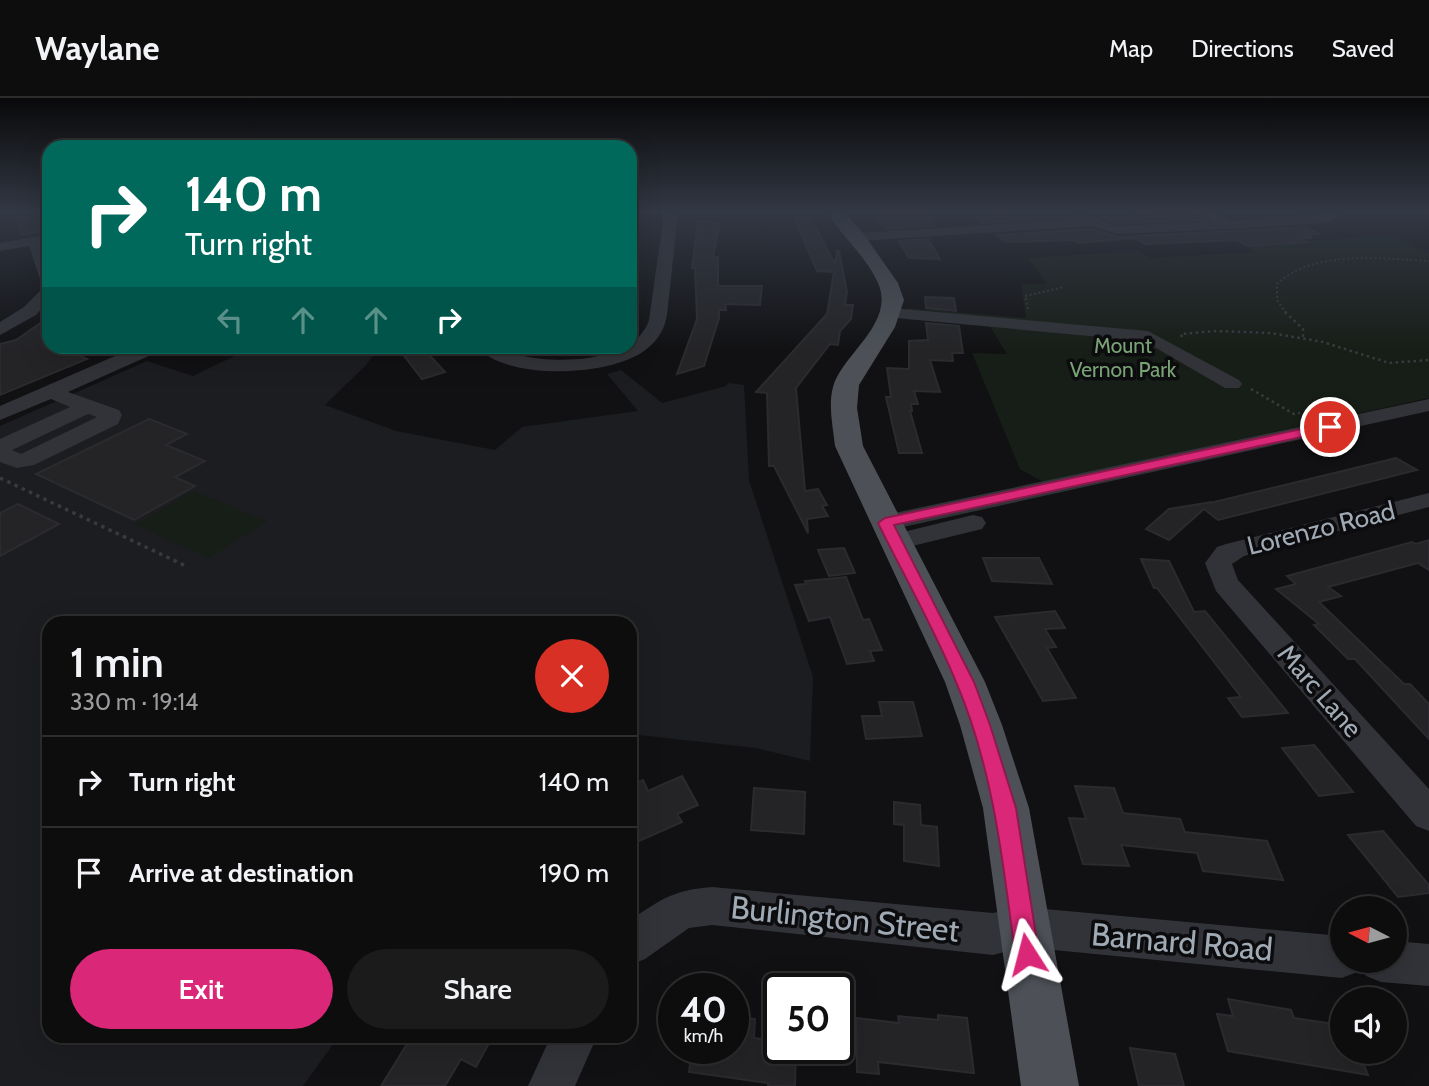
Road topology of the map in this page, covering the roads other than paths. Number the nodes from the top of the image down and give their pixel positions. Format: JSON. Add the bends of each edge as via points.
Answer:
{"nodes":[{"id":1,"x":665,"y":259,"type":"edge"},
{"id":2,"x":870,"y":259,"type":"edge"},
{"id":3,"x":42,"y":298,"type":"edge"},
{"id":4,"x":891,"y":313,"type":"junction"},
{"id":5,"x":0,"y":330,"type":"edge"},
{"id":6,"x":637,"y":346,"type":"edge"},
{"id":7,"x":137,"y":354,"type":"edge"},
{"id":8,"x":496,"y":354,"type":"edge"},
{"id":9,"x":618,"y":354,"type":"edge"},
{"id":10,"x":1232,"y":384,"type":"road end"},
{"id":11,"x":50,"y":393,"type":"junction"},
{"id":12,"x":1429,"y":405,"type":"edge"},
{"id":13,"x":88,"y":406,"type":"junction"},
{"id":14,"x":0,"y":414,"type":"edge"},
{"id":15,"x":1429,"y":418,"type":"edge"},
{"id":16,"x":0,"y":447,"type":"edge"},
{"id":17,"x":0,"y":453,"type":"edge"},
{"id":18,"x":1428,"y":502,"type":"edge"},
{"id":19,"x":890,"y":533,"type":"junction"},
{"id":20,"x":1218,"y":563,"type":"joint"},
{"id":21,"x":1429,"y":815,"type":"edge"},
{"id":22,"x":1023,"y":927,"type":"junction"},
{"id":23,"x":637,"y":939,"type":"edge"},
{"id":24,"x":1330,"y":956,"type":"edge"},
{"id":25,"x":1407,"y":963,"type":"edge"},
{"id":26,"x":1429,"y":965,"type":"edge"},
{"id":27,"x":572,"y":1043,"type":"edge"},
{"id":28,"x":551,"y":1086,"type":"edge"},
{"id":29,"x":1050,"y":1086,"type":"edge"}],
"edges":[{"from":1,"to":6,"type":"street","via":[[657,324]]},
{"from":2,"to":4,"type":"main road","via":[[888,284]]},
{"from":3,"to":5,"type":"street"},
{"from":4,"to":10,"type":"street","via":[[1148,336]]},
{"from":4,"to":19,"type":"main road","via":[[846,385],[844,408],[849,446]]},
{"from":7,"to":11,"type":"street"},
{"from":8,"to":9,"type":"street","via":[[555,366]]},
{"from":11,"to":13,"type":"street"},
{"from":11,"to":14,"type":"street"},
{"from":12,"to":19,"type":"street"},
{"from":13,"to":16,"type":"street"},
{"from":13,"to":17,"type":"street","via":[[111,415],[110,419],[26,460]]},
{"from":15,"to":19,"type":"street"},
{"from":18,"to":20,"type":"street","name":"Lorenzo Road","via":[[1235,550]]},
{"from":19,"to":22,"type":"main road","via":[[965,682],[981,725],[1006,808]]},
{"from":20,"to":21,"type":"street","name":"Marc Lane","via":[[1226,584]]},
{"from":22,"to":23,"type":"street","name":"Burlington Street","via":[[993,934],[712,906],[682,909]]},
{"from":22,"to":24,"type":"street","name":"Barnard Road"},
{"from":22,"to":29,"type":"main road"},
{"from":25,"to":26,"type":"street"},
{"from":27,"to":28,"type":"street"}]}
